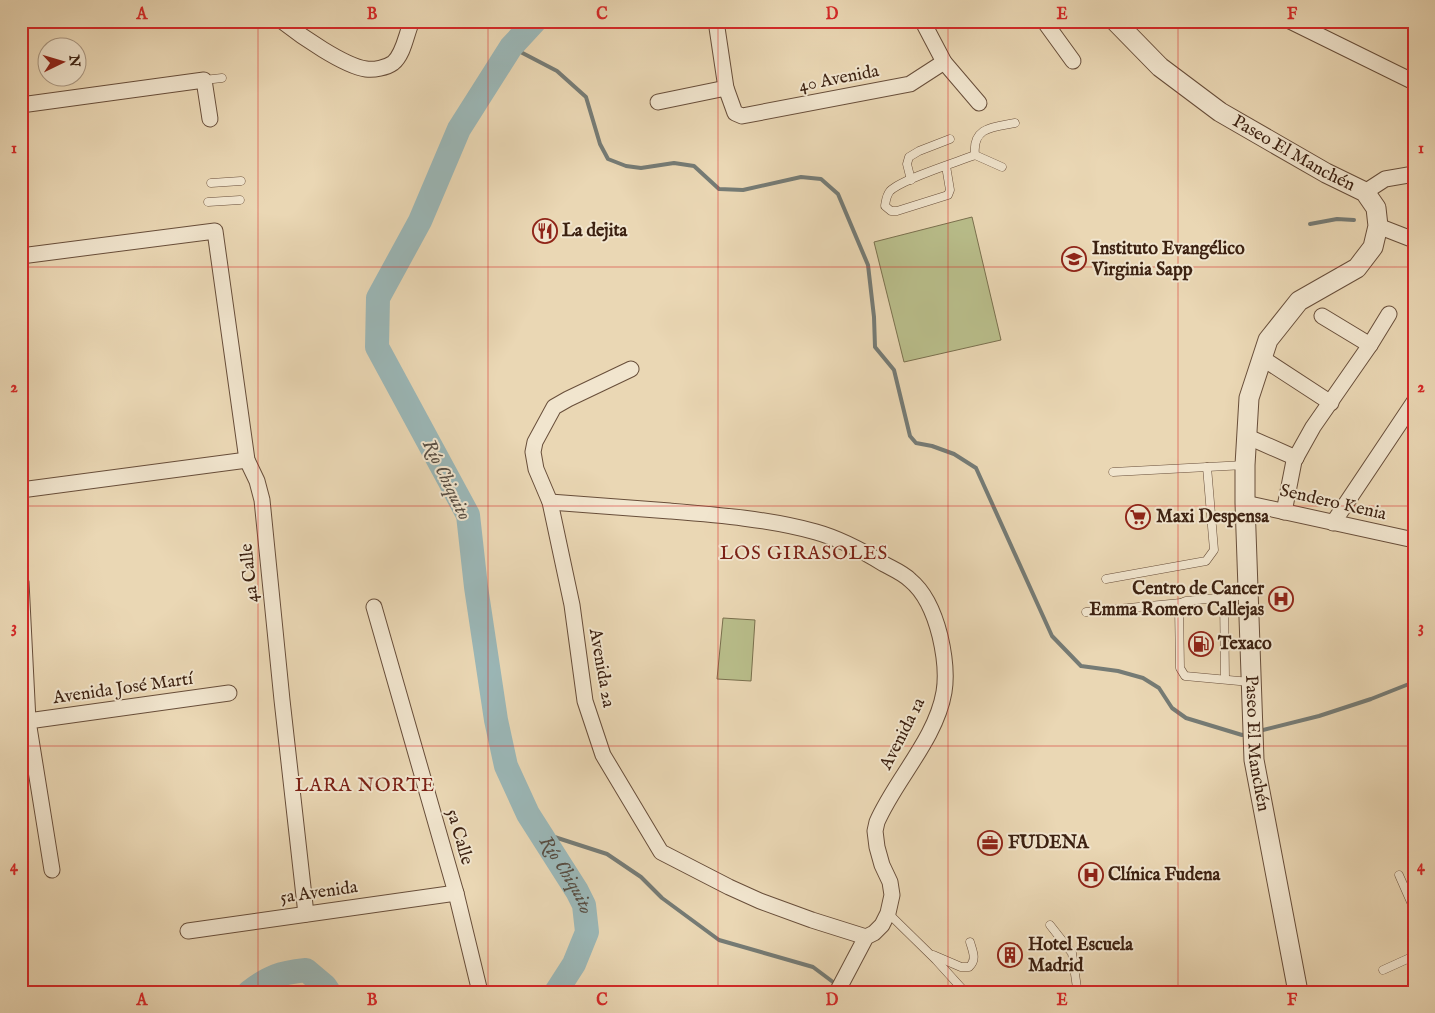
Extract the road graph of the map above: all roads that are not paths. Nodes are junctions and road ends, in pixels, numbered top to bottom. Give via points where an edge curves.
1 (282, 21) edge
2 (302, 21) edge
3 (716, 21) edge
4 (1044, 21) edge
5 (1115, 21) edge
6 (1290, 21) edge
7 (924, 24) dead end
8 (408, 25) edge
9 (304, 38) junction
10 (1073, 61) dead end
11 (944, 62) junction
12 (222, 78) dead end
13 (204, 80) junction
14 (1414, 82) edge
15 (726, 88) junction
16 (658, 102) dead end
17 (979, 103) dead end
18 (21, 104) edge
19 (210, 119) dead end
20 (1015, 123) dead end
21 (950, 139) dead end
22 (975, 155) junction
23 (946, 166) junction
24 (1002, 167) dead end
25 (1414, 174) edge
26 (911, 180) junction
27 (241, 181) dead end
28 (211, 183) dead end
29 (1366, 192) junction
30 (240, 200) dead end
31 (208, 202) dead end
32 (1378, 226) junction
33 (1412, 237) edge
34 (21, 256) edge
35 (1310, 308) junction
36 (1389, 314) dead end
37 (1370, 345) junction
38 (1262, 358) junction
39 (631, 369) dead end
40 (1414, 402) edge
41 (1330, 403) junction
42 (1246, 436) junction
43 (1296, 458) junction
44 (247, 460) junction
45 (1244, 465) junction
46 (1207, 467) junction
47 (1113, 472) dead end
48 (21, 490) edge
49 (550, 502) junction
50 (1245, 503) junction
51 (1284, 512) junction
52 (1333, 523) junction
53 (1412, 536) edge
54 (1106, 579) dead end
55 (21, 582) edge
56 (1248, 595) junction
57 (1224, 598) junction
58 (1182, 603) junction
59 (374, 607) dead end
60 (1086, 612) dead end
61 (1225, 680) junction
62 (1251, 682) junction
63 (229, 693) dead end
64 (25, 722) edge
65 (52, 870) dead end
66 (1399, 875) dead end
67 (456, 892) junction
68 (1414, 909) edge
69 (888, 913) junction
70 (306, 914) junction
71 (1050, 925) dead end
72 (188, 932) dead end
73 (866, 937) junction
74 (970, 942) dead end
75 (929, 953) junction
76 (1414, 956) edge
77 (1383, 970) dead end
78 (841, 985) edge
79 (480, 992) edge
80 (965, 992) edge
81 (1076, 992) edge
82 (1298, 992) edge

1 - 9 street
2 - 9 street
3 - 15 street
4 - 10 street
5 - 29 street, Paseo El Manchén via 1160,67 1220,112
6 - 14 street
7 - 11 street
8 - 9 street via 402,49 393,63 381,68 355,66
11 - 15 street, 40 Avenida via 910,84 742,116 735,113
11 - 17 street
12 - 13 lane
13 - 18 street
13 - 19 street
15 - 16 street
20 - 22 lane via 984,131 974,144
21 - 26 lane via 909,157 907,164
22 - 23 lane
22 - 24 lane
23 - 26 lane
23 - 26 lane via 948,194 891,211 885,206 889,193
25 - 29 street via 1385,179
27 - 28 lane
29 - 32 street, Paseo El Manchén via 1376,208
30 - 31 lane
32 - 33 street
32 - 35 street, Paseo El Manchén via 1372,247 1357,268
34 - 44 street, 4a Calle via 215,231
35 - 37 street
35 - 38 street, Paseo El Manchén via 1268,340
36 - 37 street
37 - 41 street
38 - 41 street
38 - 42 street, Paseo El Manchén via 1249,398
39 - 49 street, Avenida 2a via 554,407 533,452 536,469
40 - 52 street
41 - 43 street
42 - 43 street
42 - 45 street, Paseo El Manchén
43 - 51 street
44 - 48 street
44 - 70 street, 4a Calle via 262,500
45 - 46 lane
45 - 50 street, Paseo El Manchén
46 - 47 lane
46 - 54 lane via 1214,550 1206,561
49 - 69 street, Avenida 1a via 723,515 817,532 857,548 910,579 920,590 936,620 942,646 944,692 912,763 877,822 877,847 892,895
49 - 73 street, Avenida 2a via 572,605 585,701 603,755 661,852 760,901
50 - 51 street, Sendero Kenia
50 - 56 street, Paseo El Manchén
51 - 52 street, Sendero Kenia
52 - 53 street, Sendero Kenia
55 - 64 street
56 - 57 lane
56 - 62 street, Paseo El Manchén
57 - 58 lane
57 - 61 lane
58 - 60 lane
58 - 61 lane via 1179,607 1182,673
59 - 67 street, 5a Calle
61 - 62 lane
62 - 82 street, Paseo El Manchén via 1254,760
63 - 64 street, Avenida José Martí
64 - 65 street
66 - 68 lane
67 - 70 street, 5a Avenida
67 - 79 street, 5a Calle
69 - 73 street via 878,929
69 - 75 lane
70 - 72 street, 5a Avenida
71 - 81 lane via 1072,953
73 - 78 street
74 - 75 lane via 974,957 973,964 968,967
75 - 80 lane
76 - 77 lane

